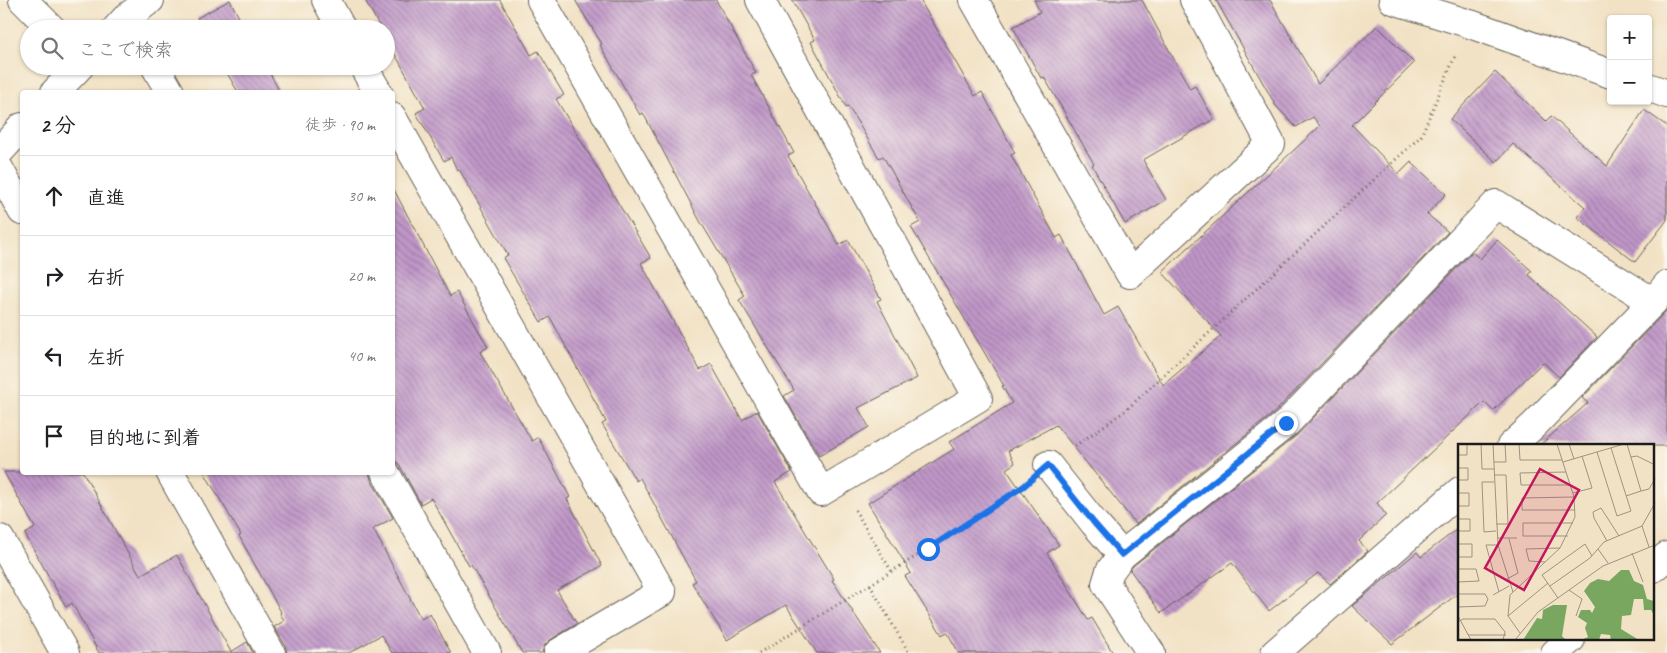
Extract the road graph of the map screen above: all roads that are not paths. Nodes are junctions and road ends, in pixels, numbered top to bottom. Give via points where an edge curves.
1 (23, 0) edge
2 (150, 0) edge
3 (326, 0) edge
4 (541, 0) edge
5 (760, 0) edge
6 (974, 0) edge
7 (1194, 0) edge
8 (1393, 0) edge
9 (43, 20) edge
10 (131, 20) edge
11 (337, 20) edge
12 (1607, 73) edge
13 (71, 75) edge
14 (160, 75) edge
15 (368, 75) edge
16 (1652, 88) edge
17 (57, 90) edge
18 (169, 90) edge
19 (377, 90) edge
20 (1667, 94) edge
21 (395, 122) edge
22 (20, 129) edge
23 (0, 150) edge
24 (0, 170) edge
25 (20, 206) edge
26 (1660, 294) edge
27 (1513, 444) edge
28 (1048, 465) road end
29 (172, 475) edge
30 (387, 475) edge
31 (1458, 493) edge
32 (0, 538) edge
33 (1122, 555) junction
34 (1667, 556) edge
35 (1654, 567) edge
36 (1570, 640) edge
37 (65, 653) edge
38 (271, 653) edge
39 (487, 653) edge
40 (558, 653) edge
41 (1151, 653) edge
42 (1275, 653) edge
43 (1555, 653) edge

1 - 9 street
2 - 10 street
3 - 11 street
4 - 5 street via 821,492 978,398
6 - 7 street via 1130,274 1271,144
8 - 12 street
13 - 17 street
14 - 18 street
15 - 19 street
16 - 20 street
21 - 40 street via 662,592
22 - 23 street
24 - 25 street
26 - 27 street
26 - 33 street via 1496,204 1286,423
28 - 33 street
29 - 38 street
30 - 39 street
31 - 42 street
32 - 37 street
33 - 41 street via 1110,571 1106,584
34 - 35 street
36 - 43 street

